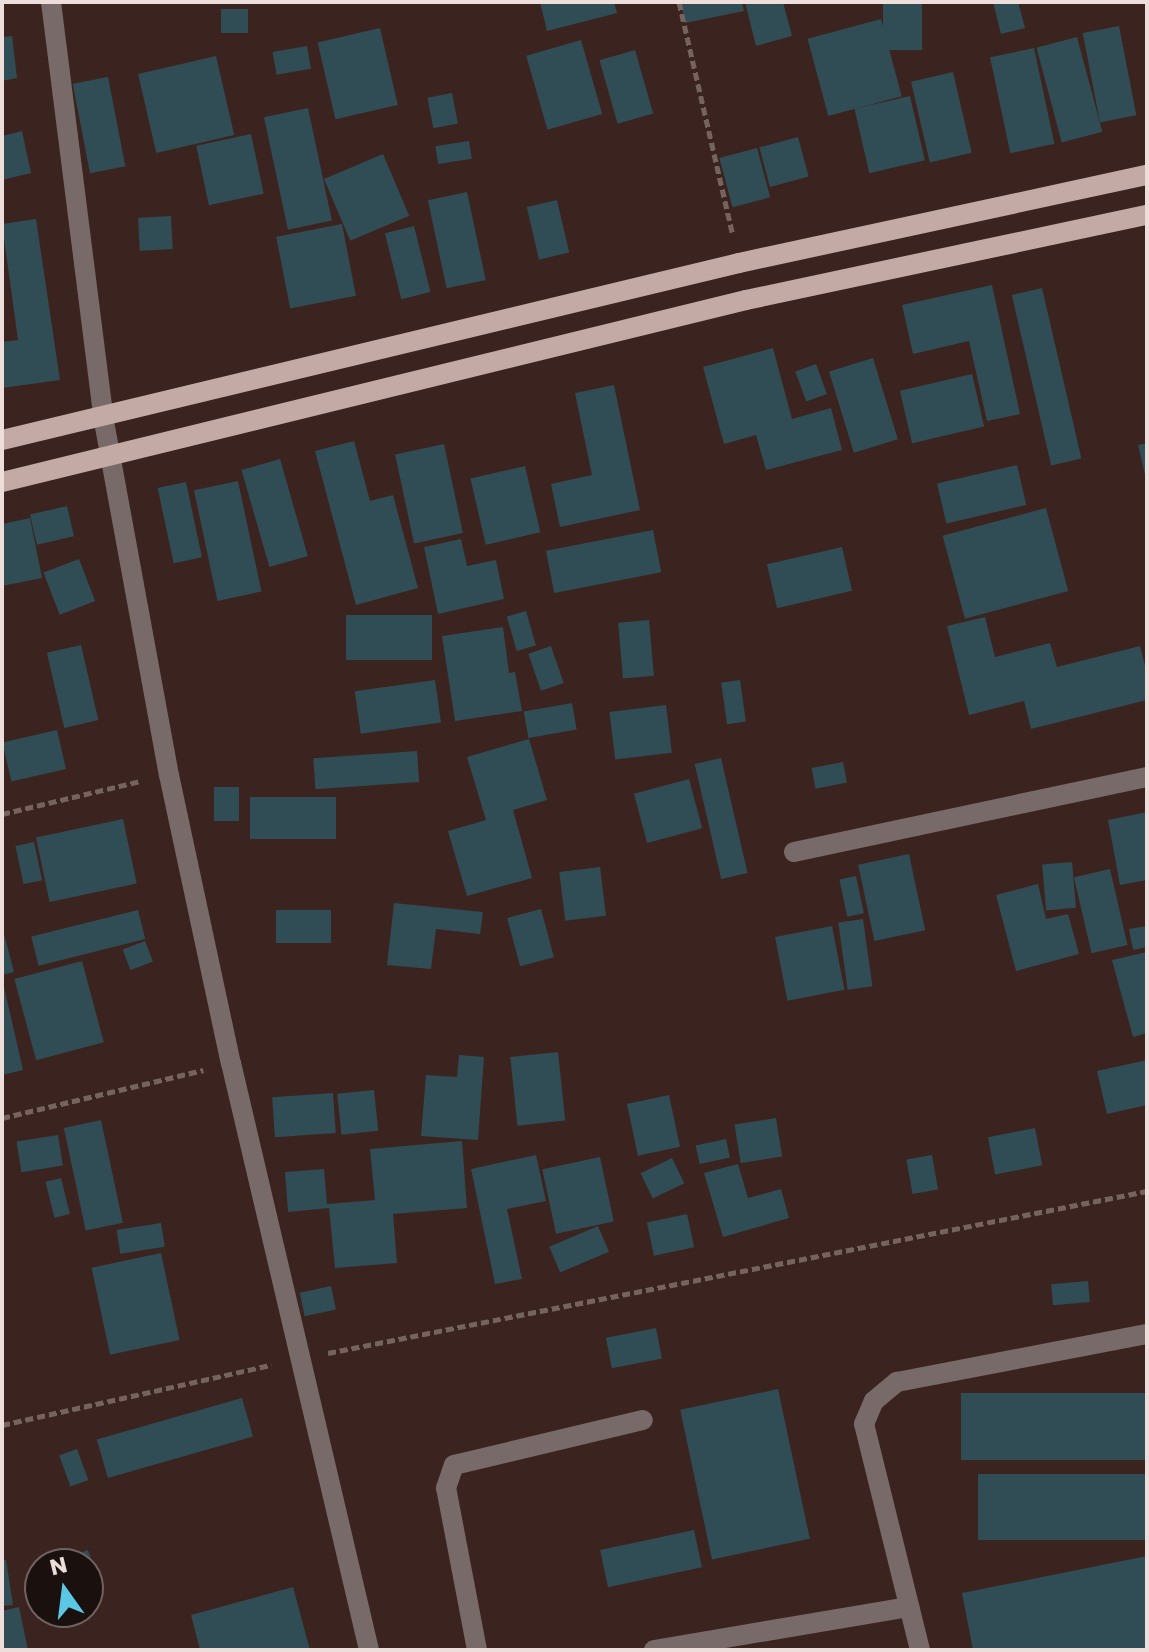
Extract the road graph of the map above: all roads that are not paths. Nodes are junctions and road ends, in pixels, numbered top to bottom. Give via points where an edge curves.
1 (51, 2) edge
2 (1147, 175) edge
3 (1147, 215) edge
4 (103, 416) junction
5 (2, 440) edge
6 (111, 456) junction
7 (2, 482) edge
8 (1147, 777) edge
9 (794, 852) dead end
10 (1147, 1334) edge
11 (643, 1420) dead end
12 (909, 1607) junction
13 (369, 1650) edge
14 (477, 1650) edge
15 (654, 1650) edge
16 (920, 1650) edge

1 - 4 street
2 - 4 main road via 739,263
3 - 6 main road via 746,300
4 - 5 main road
4 - 6 street
6 - 7 main road
6 - 13 street via 169,775 231,1063
8 - 9 street
10 - 12 street via 897,1382 874,1401 864,1424
11 - 14 street via 454,1465 446,1488
12 - 15 street
12 - 16 street

